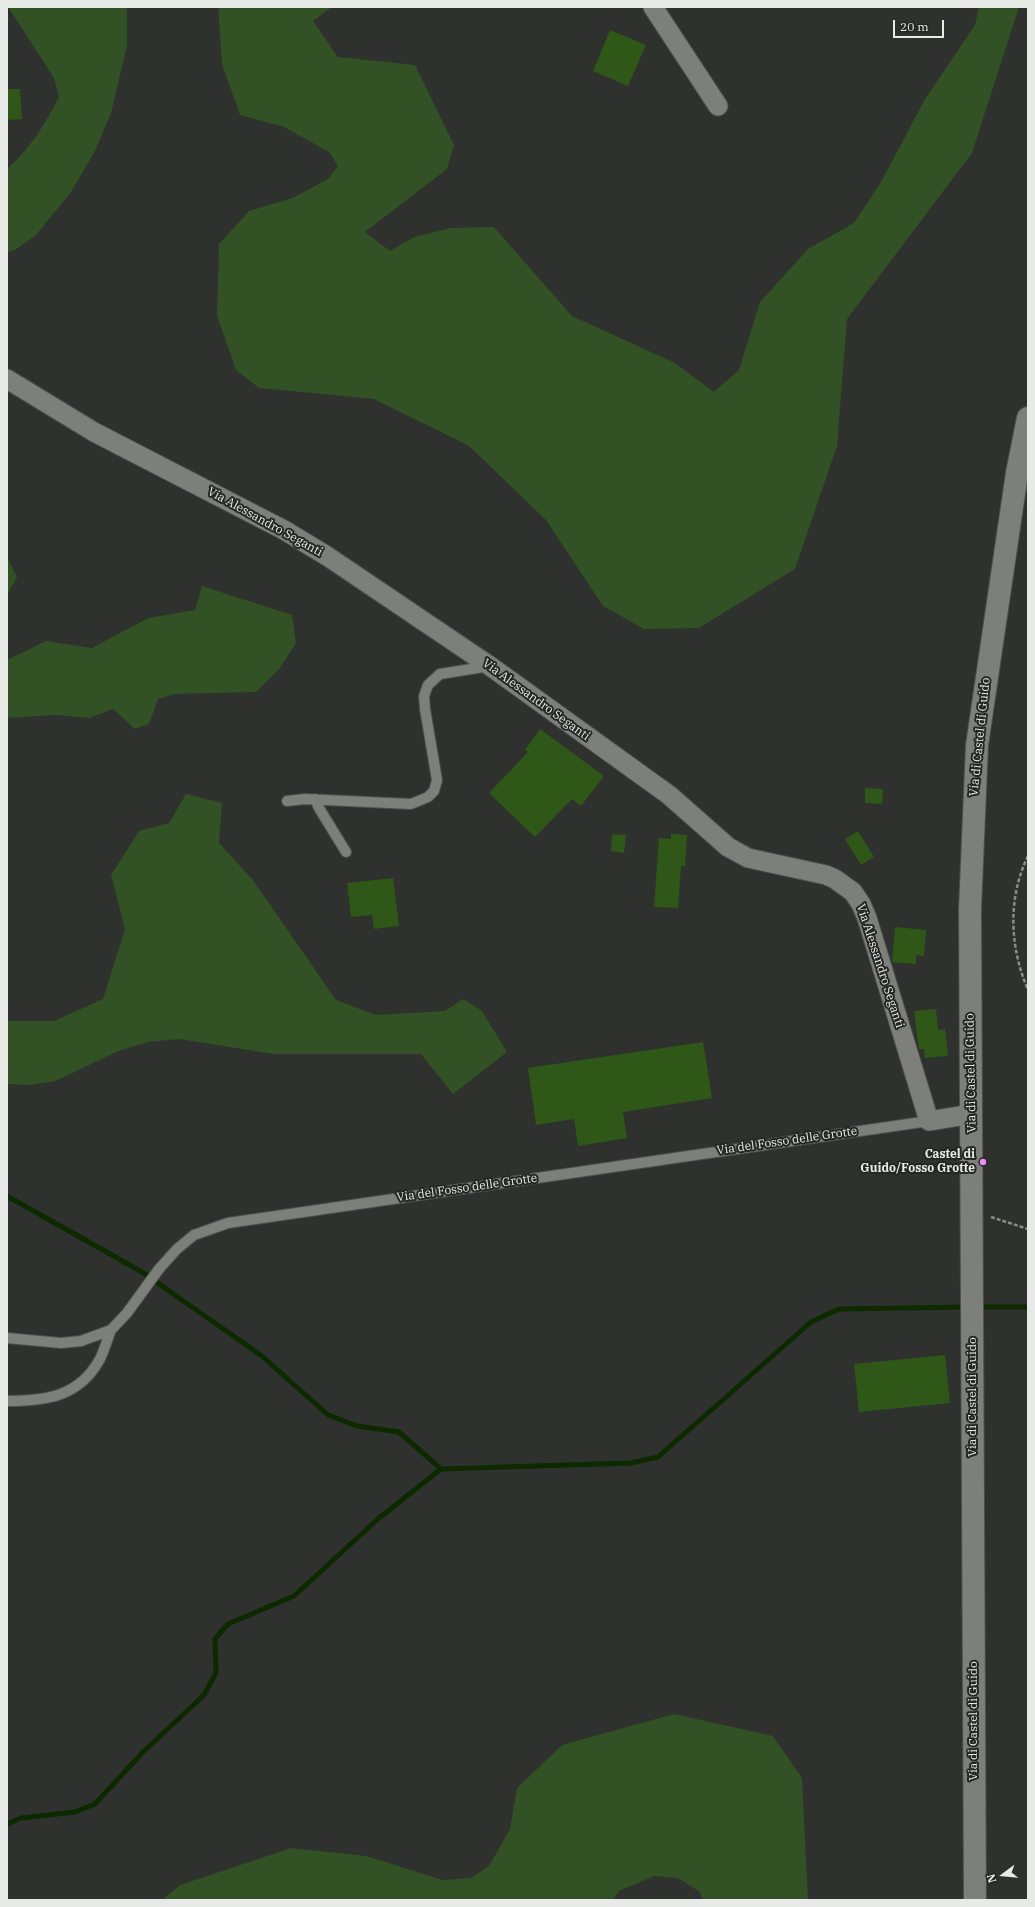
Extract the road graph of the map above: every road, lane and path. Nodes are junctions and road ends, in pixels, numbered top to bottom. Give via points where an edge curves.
1 (653, 7) edge
2 (718, 106) dead end
3 (7, 379) edge
4 (1028, 418) edge
5 (490, 666) junction
6 (315, 799) junction
7 (287, 801) dead end
8 (346, 852) dead end
9 (1028, 856) edge
10 (1028, 990) edge
11 (972, 1114) junction
12 (929, 1121) junction
13 (972, 1210) junction
14 (1028, 1229) edge
15 (110, 1330) junction
16 (7, 1338) edge
17 (7, 1401) edge
18 (975, 1900) edge

1 - 2 street
3 - 5 street, Via Alessandro Seganti via 94,432 289,533
4 - 11 street, Via di Castel di Guido via 1017,473 975,765 970,909
5 - 6 lane via 440,674 428,685 424,696 425,710 437,780 434,791 428,797 411,804
5 - 12 street, Via Alessandro Seganti via 669,795 732,849 748,858 826,875 853,892 867,918
6 - 7 lane
6 - 8 lane
9 - 10 path via 1014,905 1014,935 1020,971
11 - 12 street, Via del Fosso delle Grotte
11 - 13 street, Via di Castel di Guido
12 - 15 lane, Via del Fosso delle Grotte via 228,1223 194,1235 177,1249 127,1313
13 - 14 path
13 - 18 street, Via di Castel di Guido
15 - 16 lane, Via del Fosso delle Grotte via 81,1341
15 - 17 lane via 100,1359 90,1374 78,1385 55,1397 34,1401

